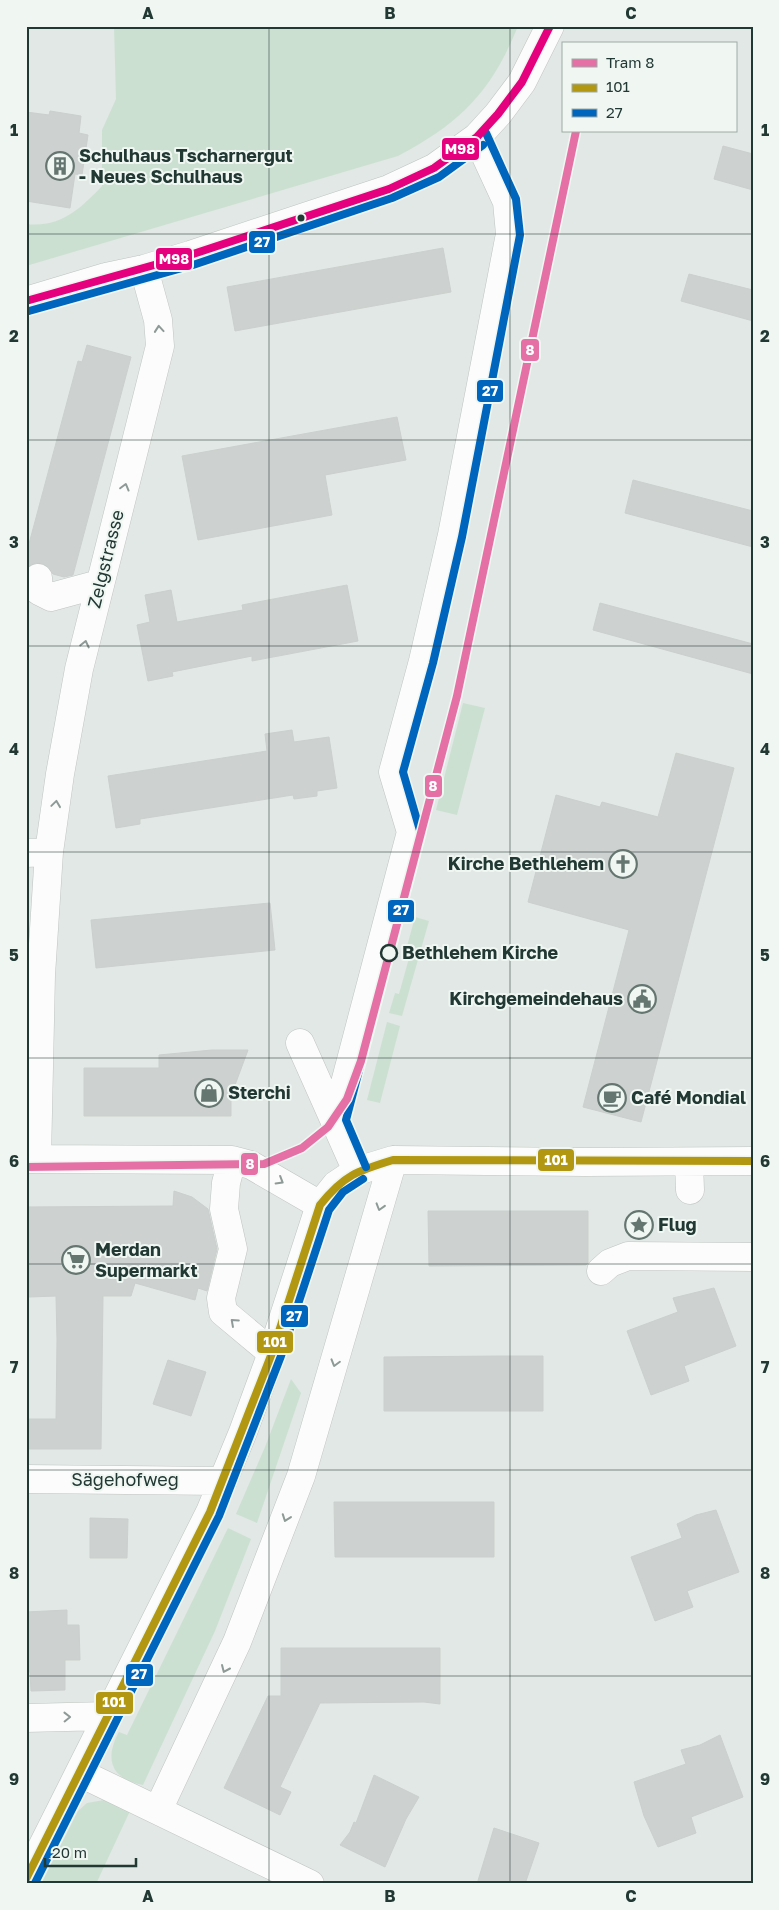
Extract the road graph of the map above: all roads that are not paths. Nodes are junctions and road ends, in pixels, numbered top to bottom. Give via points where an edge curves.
1 (550, 26) edge
2 (477, 137) junction
3 (144, 269) junction
4 (26, 301) edge
5 (38, 578) dead end
6 (99, 584) junction
7 (38, 852) edge
8 (300, 1043) dead end
9 (335, 1121) junction
10 (32, 1159) edge
11 (232, 1160) junction
12 (393, 1160) junction
13 (753, 1160) edge
14 (690, 1162) junction
15 (356, 1171) junction
16 (690, 1190) dead end
17 (320, 1205) junction
18 (753, 1257) edge
19 (601, 1271) dead end
20 (272, 1354) junction
21 (26, 1479) edge
22 (223, 1481) junction
23 (108, 1716) junction
24 (26, 1718) edge
25 (80, 1772) junction
26 (158, 1810) junction
27 (280, 1877) edge
28 (26, 1879) edge
29 (310, 1884) edge

1 - 2 street via 522,82
2 - 3 street via 434,168 390,188
2 - 9 street via 507,202 510,234 450,544 394,772 411,832
3 - 4 street
6 -> 3 street, Zelgstrasse via 159,358 158,320
5 - 6 street via 40,591 51,597
7 -> 6 street, Zelgstrasse
7 - 10 street, Zelgstrasse via 41,975
8 - 9 street
9 - 15 street
10 - 11 street
11 -> 17 street via 265,1172
20 -> 11 street via 223,1312 221,1298 233,1249 224,1209
12 - 14 street
12 - 15 street
12 -> 26 street via 296,1492 234,1649
13 - 14 street
14 - 16 street
15 - 17 street via 336,1185
17 - 20 street
18 - 19 street via 628,1256
20 - 22 street
21 - 22 street, Sägehofweg
22 - 23 street
24 -> 23 street
23 - 25 street
25 - 26 street
25 - 28 street
26 - 27 street
27 - 29 street

